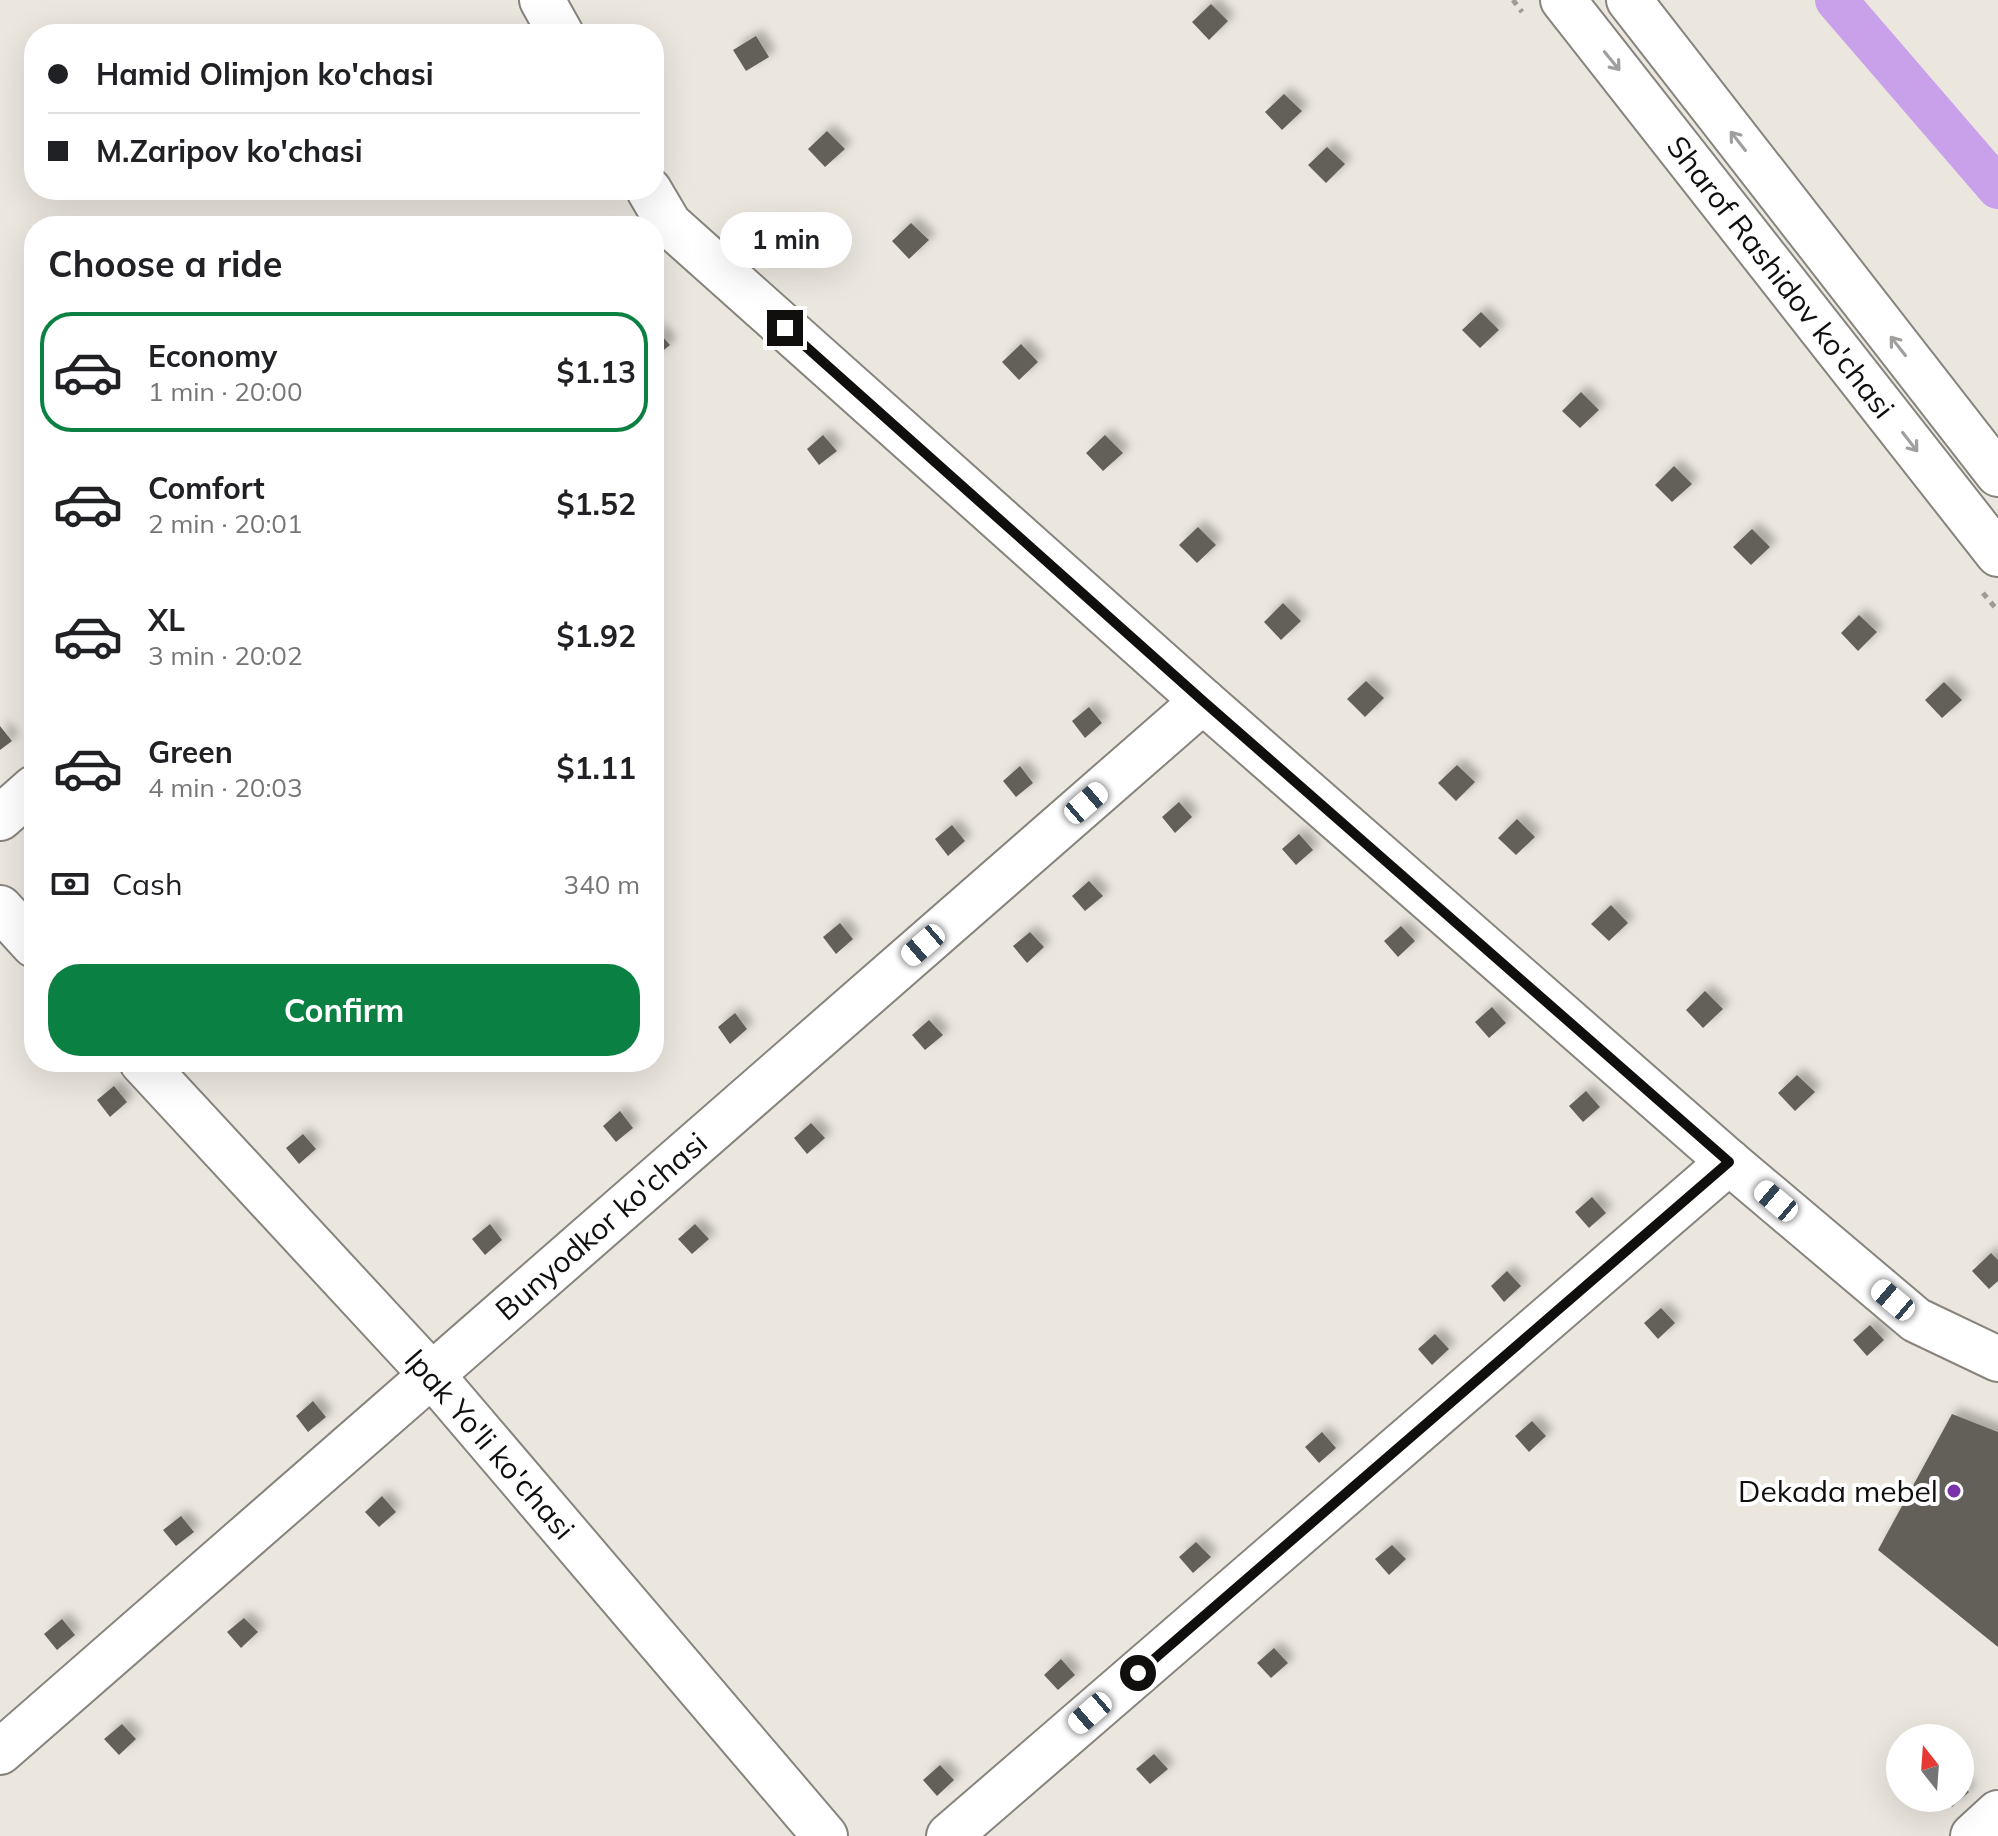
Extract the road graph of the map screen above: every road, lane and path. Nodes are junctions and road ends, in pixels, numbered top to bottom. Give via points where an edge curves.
1 (542, 0) edge
2 (1563, 0) edge
3 (1629, 0) edge
4 (555, 24) edge
5 (664, 223) edge
6 (1998, 474) edge
7 (1998, 554) edge
8 (1203, 701) junction
9 (24, 797) edge
10 (0, 818) edge
11 (0, 908) edge
12 (24, 934) edge
13 (151, 1072) edge
14 (1729, 1162) junction
15 (1998, 1359) edge
16 (431, 1374) junction
17 (0, 1752) edge
18 (1998, 1813) edge
19 (825, 1836) edge
20 (949, 1836) edge
21 (1973, 1836) edge

1 - 4 street
2 -> 7 street, Sharof Rashidov ko'chasi
6 -> 3 street
5 - 8 street
8 - 14 street
8 - 16 street, Bunyodkor ko'chasi
9 - 10 street
11 - 12 street
13 - 16 street, Ipak Yo'li ko'chasi
14 - 15 street via 1916,1320
14 - 20 street
16 - 17 street, Bunyodkor ko'chasi
16 - 19 street, Ipak Yo'li ko'chasi
18 - 21 street

